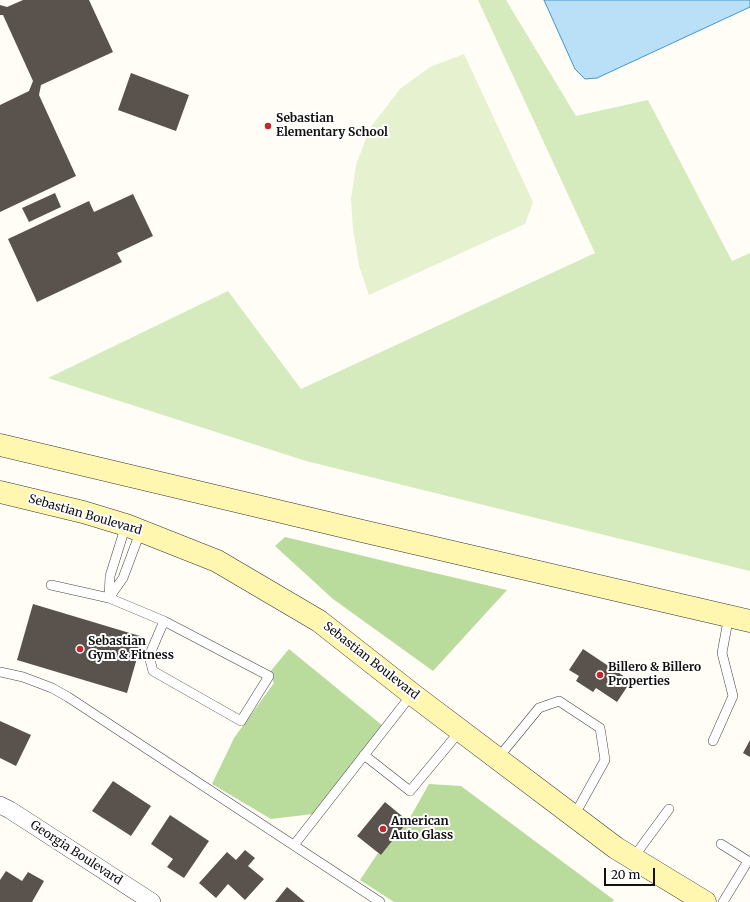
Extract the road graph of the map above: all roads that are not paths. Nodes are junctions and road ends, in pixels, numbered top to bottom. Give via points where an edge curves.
1 (0, 444) edge
2 (0, 492) edge
3 (133, 528) junction
4 (51, 585) dead end
5 (108, 598) junction
6 (729, 616) junction
7 (750, 620) edge
8 (164, 621) junction
9 (0, 672) edge
10 (412, 694) junction
11 (461, 730) junction
12 (713, 740) dead end
13 (364, 755) junction
14 (498, 758) junction
15 (0, 805) edge
16 (669, 809) dead end
17 (574, 816) junction
18 (721, 844) dead end
19 (294, 845) junction
20 (633, 858) junction
21 (152, 902) edge
22 (380, 902) edge
23 (705, 902) edge
24 (723, 902) edge

1 - 6 main road
2 - 3 main road, Sebastian Boulevard via 83,512
3 - 5 lane via 110,576
3 - 5 lane via 123,578
3 - 10 main road, Sebastian Boulevard via 217,561 319,621
4 - 5 lane
5 - 8 lane
6 - 7 main road
6 - 12 lane via 722,653 733,696
8 - 8 lane via 269,676 241,721 153,671 149,656
9 - 19 lane via 45,685 68,697
10 - 11 main road, Sebastian Boulevard
10 - 13 lane
11 - 13 lane via 410,791
11 - 14 main road, Sebastian Boulevard
13 - 19 lane
14 - 17 main road, Sebastian Boulevard
14 - 17 lane via 539,708 559,701 600,728 605,760
15 - 21 street, Georgia Boulevard
16 - 20 lane
17 - 20 main road, Sebastian Boulevard
18 - 24 lane via 748,861
19 - 22 lane
20 - 23 main road, Sebastian Boulevard

